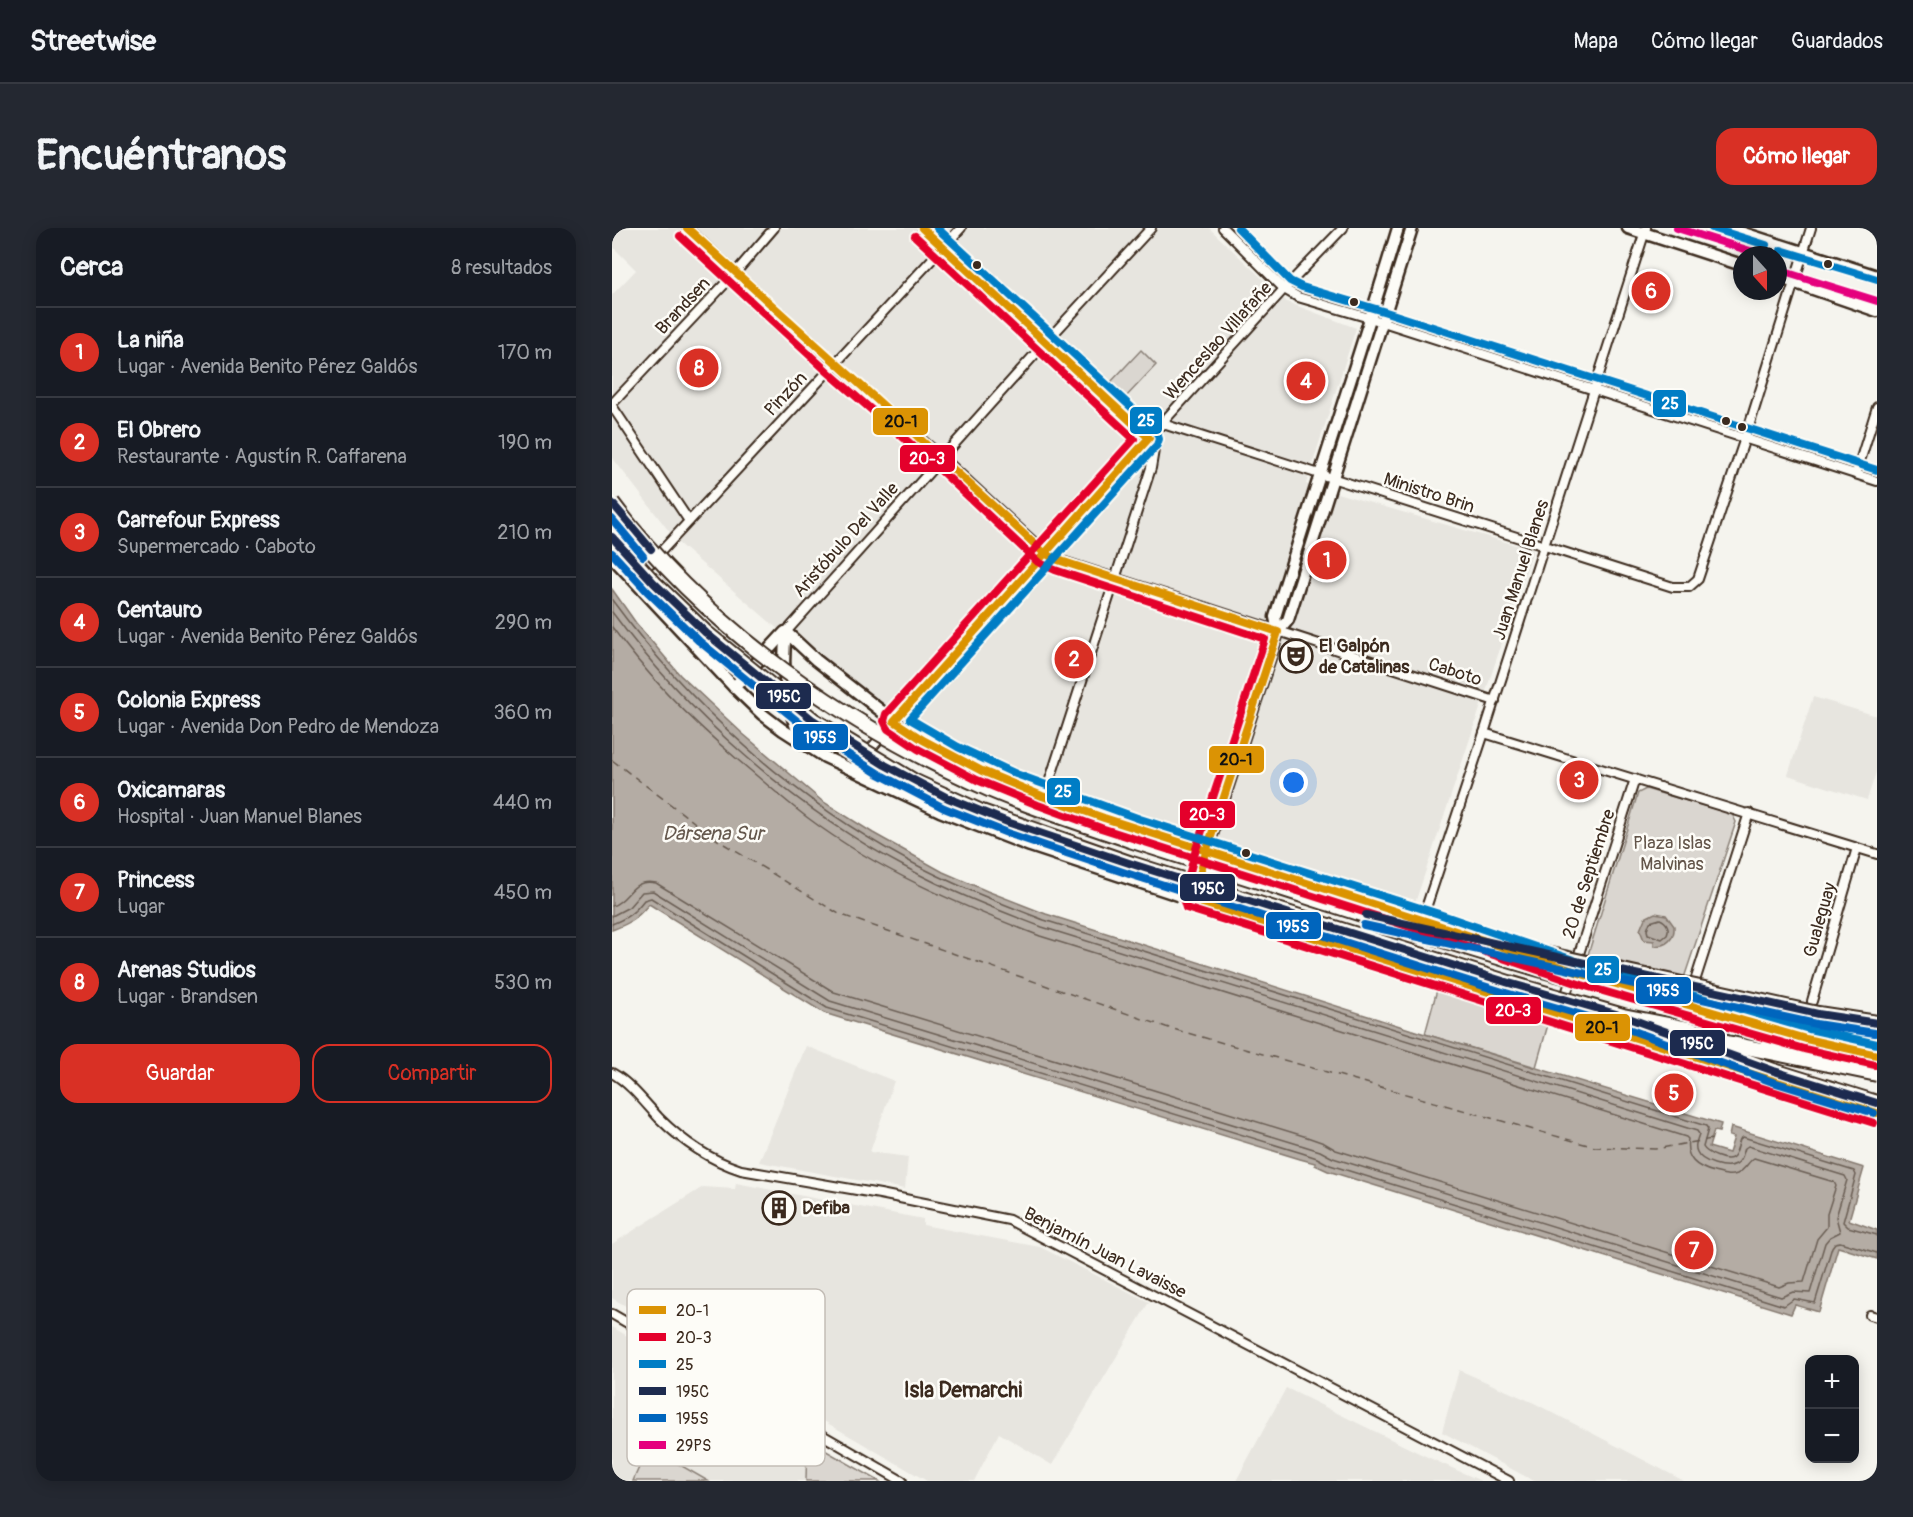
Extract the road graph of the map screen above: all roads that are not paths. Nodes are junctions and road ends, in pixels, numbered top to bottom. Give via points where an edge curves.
1 (687, 228) edge
2 (774, 228) edge
3 (922, 228) edge
4 (961, 228) edge
5 (1151, 228) edge
6 (1223, 228) edge
7 (1343, 228) edge
8 (1398, 228) edge
9 (1412, 228) edge
10 (1628, 228) edge
11 (1728, 228) edge
12 (1811, 228) edge
13 (1645, 230) edge
14 (943, 248) junction
15 (1803, 251) junction
16 (1733, 262) edge
17 (736, 272) junction
18 (1877, 276) edge
19 (1787, 280) edge
20 (1794, 282) junction
21 (1284, 289) junction
22 (1877, 311) edge
23 (1371, 319) junction
24 (1383, 322) junction
25 (1045, 343) junction
26 (835, 364) junction
27 (1593, 391) junction
28 (612, 405) edge
29 (1877, 407) edge
30 (1163, 424) junction
31 (1149, 438) junction
32 (1744, 439) junction
33 (943, 458) junction
34 (1319, 473) junction
35 (1856, 474) junction
36 (1333, 478) junction
37 (1877, 481) edge
38 (612, 504) edge
39 (689, 521) junction
40 (612, 537) edge
41 (1544, 545) junction
42 (1044, 553) junction
43 (612, 557) edge
44 (1115, 579) junction
45 (634, 582) junction
46 (786, 632) junction
47 (1278, 632) junction
48 (734, 687) junction
49 (1495, 701) junction
50 (894, 721) junction
51 (1484, 733) junction
52 (803, 744) junction
53 (852, 770) junction
54 (1635, 779) junction
55 (1044, 798) junction
56 (1749, 813) junction
57 (1857, 848) junction
58 (1206, 852) junction
59 (1877, 854) edge
60 (1358, 913) junction
61 (1422, 920) joint
62 (1696, 978) tunnel mouth
63 (1815, 1007) junction
64 (1560, 1013) junction
65 (1623, 1016) junction
66 (1877, 1023) edge
67 (1689, 1029) junction
68 (1877, 1042) edge
69 (1877, 1062) edge
70 (612, 1073) edge
71 (1877, 1074) edge
72 (1877, 1103) edge
73 (1877, 1113) edge
74 (612, 1314) edge
75 (627, 1323) edge
76 (825, 1437) edge
77 (902, 1481) edge
78 (1509, 1481) edge

1 - 17 street, Caboto
2 - 17 street, Brandsen
3 - 14 street
4 - 14 street, Pinzón
5 - 25 street, Aristóbulo Del Valle
6 - 21 street
7 - 21 street, Wenceslao Villafañe
8 - 23 main road
9 - 24 main road
10 - 13 main road
11 - 15 main road
12 - 15 street
13 - 16 main road
13 - 27 street, Juan Manuel Blanes
14 - 25 street
14 - 26 street, Pinzón
15 - 18 main road
15 - 20 street
17 - 26 street, Caboto
17 - 28 street, Brandsen
19 - 20 main road
20 - 22 main road
20 - 32 street
21 - 23 street
21 - 30 street, Wenceslao Villafañe
23 - 24 street
23 - 34 main road
24 - 27 street
24 - 36 main road
25 - 31 street
25 - 33 street, Aristóbulo Del Valle
26 - 33 street, Caboto
26 - 39 street, Pinzón
27 - 32 street
27 - 41 street, Juan Manuel Blanes
28 - 39 street
29 - 35 street
30 - 31 street, Wenceslao Villafañe
30 - 34 street, Ministro Brin
31 - 42 street, Wenceslao Villafañe
31 - 44 street via 1154,450 1151,468
32 - 35 street
32 - 41 street, Ministro Brin via 1693,585 1673,587
33 - 42 street, Caboto
33 - 46 street, Aristóbulo Del Valle
34 - 36 street, Ministro Brin
34 - 47 main road via 1275,617
35 - 37 street
36 - 41 street, Ministro Brin
36 - 47 main road via 1288,620
38 - 60 highway, bridge via 669,569 728,624 791,675 887,737 965,778 1031,805
39 - 45 street, Pinzón
40 - 65 highway, bridge via 706,633 813,720 948,798 1132,864
41 - 49 street, Juan Manuel Blanes
42 - 44 street, Caboto
42 - 50 street, Wenceslao Villafañe
43 - 45 main road
44 - 47 street, Caboto
44 - 55 street
45 - 48 main road
46 - 48 main road, Aristóbulo Del Valle
46 - 50 main road
46 - 52 main road via 784,678
47 - 49 street, Caboto
47 - 58 main road
48 - 52 main road
49 - 51 street, Juan Manuel Blanes
50 - 53 street, Wenceslao Villafañe
50 - 55 main road via 930,746
51 - 54 street
51 - 61 street, Juan Manuel Blanes
52 - 53 main road
53 - 64 main road via 940,811 1030,846
54 - 56 street
54 - 64 street, 20 de Septiembre
55 - 58 main road
56 - 57 street
56 - 62 street
57 - 59 street
57 - 63 street, Gualeguay
58 - 61 main road
60 - 63 highway, bridge
60 - 68 highway, bridge via 1586,982 1762,1022
63 - 66 highway
64 - 73 main road
65 - 67 highway, bridge
65 - 72 highway, bridge via 1774,1071
67 - 69 highway, bridge
67 - 71 highway, bridge via 1727,1043
70 - 78 street, Benjamín Juan Lavaisse via 674,1132 722,1163 741,1170 1009,1220
74 - 75 street
76 - 77 street

